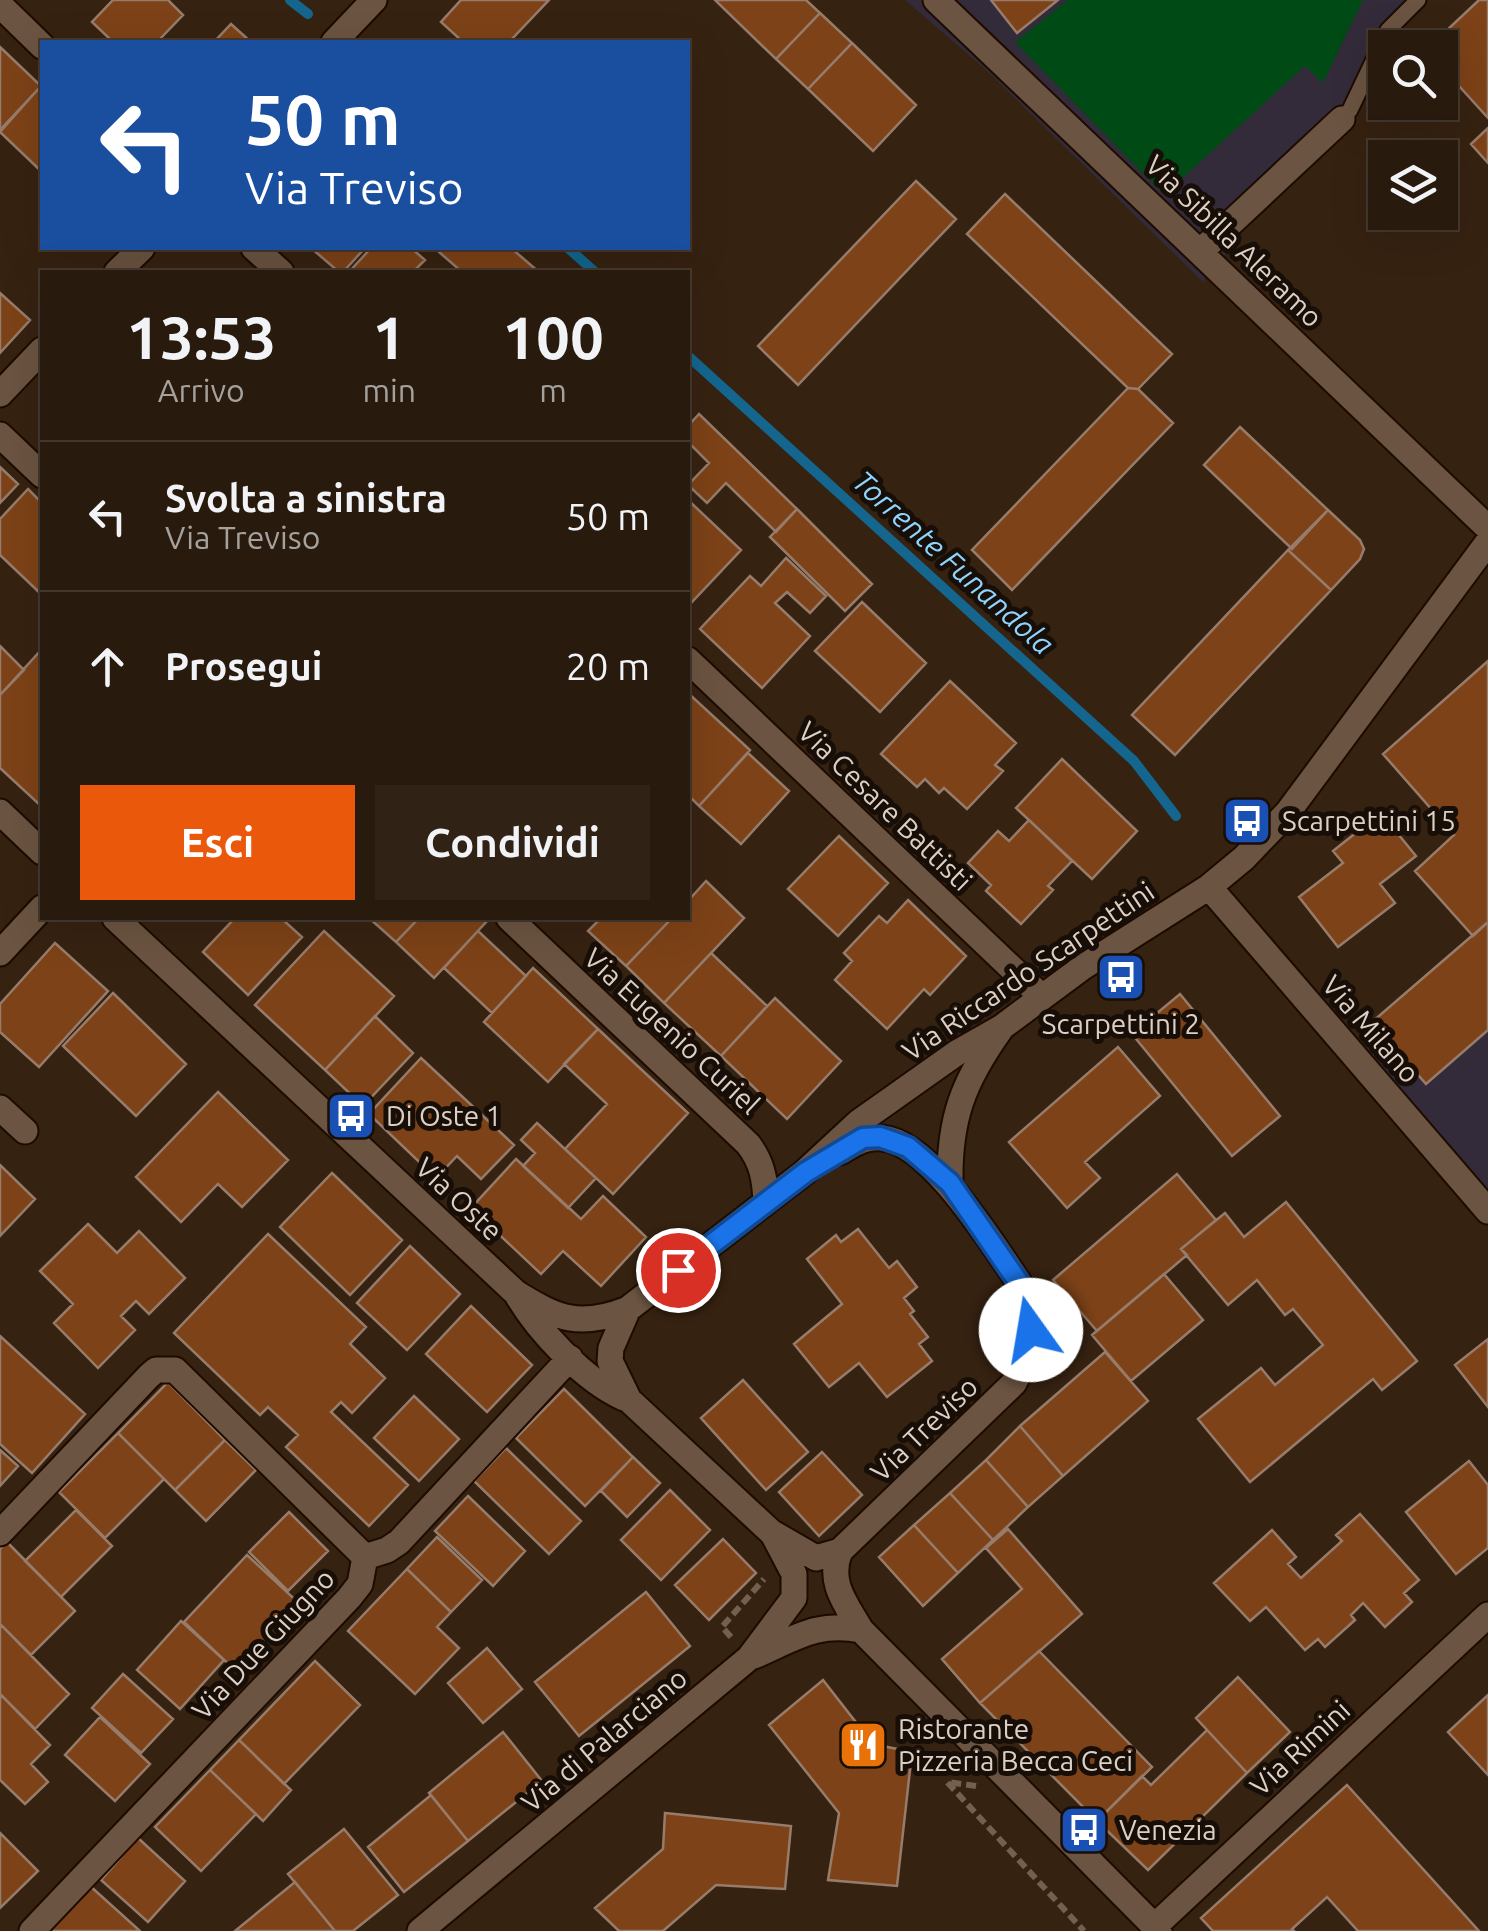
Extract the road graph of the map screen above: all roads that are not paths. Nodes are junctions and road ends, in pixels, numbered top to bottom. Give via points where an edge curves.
1 (374, 0) edge
2 (936, 0) edge
3 (1418, 0) edge
4 (0, 6) edge
5 (336, 40) edge
6 (40, 44) edge
7 (1342, 119) joint
8 (140, 250) edge
9 (256, 250) edge
10 (1202, 251) junction
11 (120, 270) edge
12 (278, 270) edge
13 (40, 352) edge
14 (0, 394) edge
15 (0, 435) edge
16 (40, 473) edge
17 (1488, 528) edge
18 (1488, 542) edge
19 (690, 662) edge
20 (0, 812) edge
21 (40, 850) edge
22 (1209, 887) junction
23 (40, 910) edge
24 (117, 920) edge
25 (511, 920) edge
26 (0, 953) edge
27 (1042, 997) junction
28 (1002, 1028) junction
29 (0, 1108) edge
30 (25, 1131) dead end
31 (806, 1172) junction
32 (950, 1183) junction
33 (766, 1202) junction
34 (1488, 1211) edge
35 (516, 1293) junction
36 (628, 1309) junction
37 (570, 1358) junction
38 (629, 1400) junction
39 (0, 1532) edge
40 (771, 1532) junction
41 (840, 1551) junction
42 (366, 1556) junction
43 (794, 1574) joint
44 (1488, 1615) edge
45 (861, 1630) junction
46 (749, 1658) junction
47 (1157, 1928) edge
48 (32, 1931) edge
49 (420, 1931) edge

1 - 5 street
2 - 10 street, Via Sibilla Aleramo
3 - 7 lane via 1388,30
4 - 6 street
7 - 10 street
8 - 11 street
9 - 12 street
10 - 17 street, Via Sibilla Aleramo
13 - 14 street
15 - 16 street
18 - 22 street, Via Riccardo Scarpettini via 1288,812
19 - 27 street, Via Cesare Battisti
20 - 21 street
22 - 27 street, Via Riccardo Scarpettini
22 - 34 street, Via Milano
23 - 26 street
24 - 35 street, Via Oste
25 - 33 street, Via Eugenio Curiel via 748,1144 765,1178
27 - 28 street, Via Riccardo Scarpettini
28 - 31 street, Via Riccardo Scarpettini via 858,1122
28 - 32 street via 963,1090 951,1128
29 - 30 street
31 - 32 street, Via Treviso via 863,1138 880,1137 908,1147
31 - 33 street, Via Riccardo Scarpettini
32 - 41 street, Via Treviso via 1028,1296 1031,1330 1024,1363 1014,1382
33 - 36 street, Via Riccardo Scarpettini
35 - 36 street, Via Riccardo Scarpettini via 572,1320 599,1320
35 - 37 street, Via Oste via 531,1319
36 - 38 street, Via Oste via 610,1361
37 - 38 street, Via Oste
37 - 42 street, Via Due Giugno via 399,1542
38 - 40 street, Via Oste
39 - 42 street via 149,1376 175,1370
40 - 41 street, Via Oste via 816,1558
40 - 43 street, Via Oste
41 - 45 street via 834,1565 838,1588
42 - 48 street, Via Due Giugno via 350,1598
43 - 46 street, Via di Palarciano via 794,1598
44 - 47 street, Via Rimini
45 - 46 street via 820,1628
45 - 47 street
46 - 49 street, Via di Palarciano

